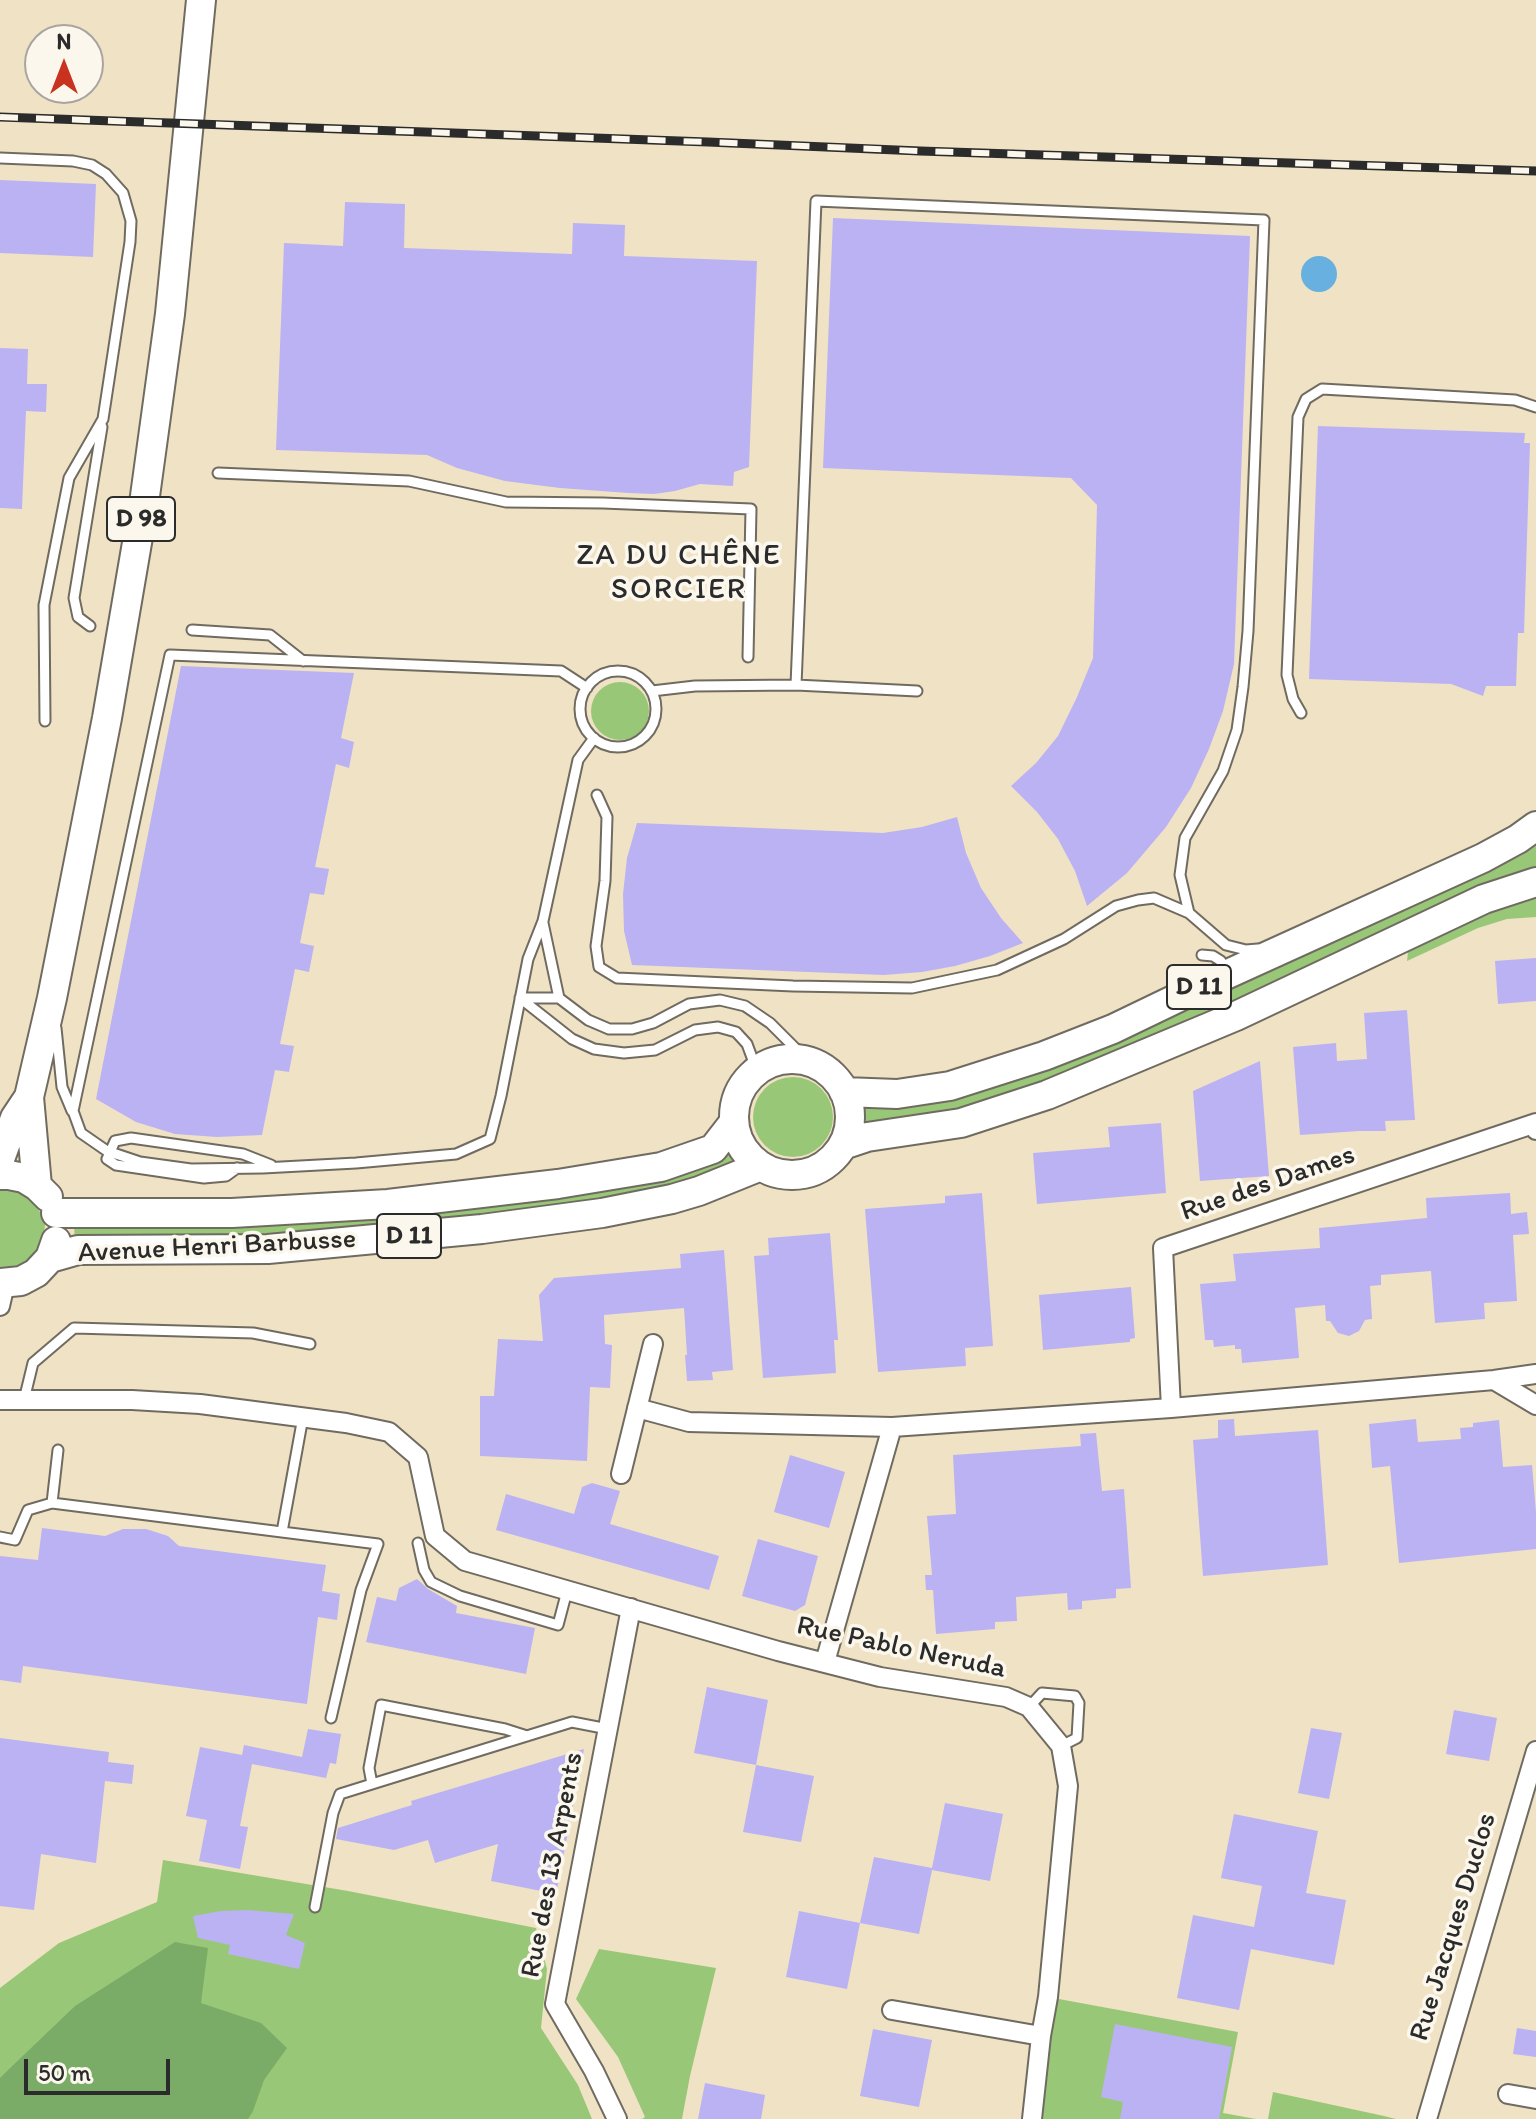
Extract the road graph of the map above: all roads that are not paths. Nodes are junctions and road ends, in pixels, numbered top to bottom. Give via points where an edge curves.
1 (201, 0) edge
2 (0, 158) edge
3 (1536, 407) edge
4 (103, 419) junction
5 (218, 473) dead end
6 (90, 626) dead end
7 (192, 630) dead end
8 (748, 657) dead end
9 (303, 661) junction
10 (796, 685) junction
11 (587, 688) junction
12 (652, 691) junction
13 (917, 691) dead end
14 (1301, 713) dead end
15 (45, 721) dead end
16 (594, 738) junction
17 (597, 795) dead end
18 (1536, 826) edge
19 (1536, 882) edge
20 (1428, 883) junction
21 (1358, 902) dead end
22 (1189, 913) junction
23 (543, 921) junction
24 (1318, 921) dead end
25 (1226, 945) junction
26 (1219, 978) junction
27 (52, 998) junction
28 (520, 998) junction
29 (559, 998) junction
30 (816, 1064) junction
31 (757, 1071) junction
32 (844, 1092) junction
33 (29, 1097) junction
34 (734, 1122) junction
35 (1536, 1130) edge
36 (81, 1133) junction
37 (843, 1145) junction
38 (109, 1152) junction
39 (0, 1159) edge
40 (271, 1165) dead end
41 (761, 1166) junction
42 (0, 1175) edge
43 (37, 1186) junction
44 (56, 1213) junction
45 (50, 1258) junction
46 (2, 1291) edge
47 (310, 1344) dead end
48 (653, 1344) dead end
49 (1536, 1374) edge
50 (1494, 1380) junction
51 (6, 1400) edge
52 (1536, 1405) edge
53 (637, 1408) junction
54 (1171, 1408) junction
55 (303, 1417) junction
56 (892, 1427) junction
57 (58, 1450) dead end
58 (621, 1474) dead end
59 (52, 1503) junction
60 (282, 1532) junction
61 (0, 1537) edge
62 (418, 1543) dead end
63 (567, 1591) junction
64 (631, 1608) junction
65 (825, 1662) junction
66 (1029, 1707) junction
67 (331, 1718) dead end
68 (608, 1729) junction
69 (527, 1736) junction
70 (1061, 1746) junction
71 (1536, 1751) edge
72 (372, 1784) junction
73 (315, 1907) dead end
74 (892, 2010) dead end
75 (1041, 2036) junction
76 (1508, 2094) dead end
77 (1536, 2099) edge
78 (617, 2119) edge
79 (1032, 2119) edge
80 (1427, 2119) edge

1 - 27 main road, D 98 via 170,314 145,496
2 - 4 lane via 92,165 116,183 128,204 130,242
3 - 14 lane via 1515,400 1322,389 1306,399 1298,417 1287,675
4 - 6 lane via 74,598 78,617
4 - 15 lane via 69,478 44,605
5 - 8 lane via 409,481 506,502 751,509
7 - 9 lane via 270,635
9 - 11 lane via 561,671
9 - 36 lane via 170,655 73,1111
10 - 12 lane
10 - 13 lane
10 - 22 lane via 816,201 1264,220 1243,687 1237,730 1223,771 1185,838 1180,875
11 - 12 lane via 600,676 620,672 640,678
11 - 16 lane via 582,720
12 - 16 lane via 656,714 647,735 615,747
16 - 23 lane via 578,760
17 - 22 lane via 607,817 596,946 599,967 617,978 912,988 997,970 1064,939 1116,906 1138,900 1154,898
18 - 20 main road, D 11
19 - 37 main road, D 11 via 1484,899 1236,1016 1047,1095 961,1123 880,1134
20 - 21 lane
20 - 26 main road, D 11
22 - 25 lane
23 - 28 lane
23 - 29 lane
24 - 25 lane via 1256,949
25 - 26 lane via 1202,955 1221,961
26 - 32 main road, D 11 via 1113,1029 950,1086 897,1094
27 - 33 main road, D 98
27 - 36 lane via 62,1087
28 - 29 lane
28 - 31 lane via 572,1039 594,1049 655,1050 695,1030 718,1027 736,1032
28 - 38 lane via 490,1139 456,1154 191,1169
29 - 30 lane via 609,1029 653,1023 689,1004 720,1000 745,1006
30 - 31 main road via 786,1060
30 - 32 main road
31 - 34 main road via 744,1085
32 - 37 main road via 850,1122
33 - 39 main road, D 98
33 - 43 main road, D 98
34 - 41 main road via 747,1154
34 - 44 main road, Avenue Henri Barbusse / D 11 via 713,1149 661,1167 558,1184 388,1204 247,1213
35 - 54 street, Rue des Dames via 1536,1123 1163,1248
36 - 38 lane
37 - 41 main road via 810,1172 776,1173
38 - 40 lane via 115,1141 131,1138 243,1154
41 - 45 main road, Avenue Henri Barbusse / D 11 via 672,1199 482,1229 268,1249 78,1250
42 - 43 main road
43 - 44 main road
44 - 45 main road via 58,1229
45 - 46 main road via 36,1273
47 - 51 lane via 253,1333 74,1328 33,1363
48 - 53 street
49 - 50 street
50 - 52 street
50 - 54 street
51 - 55 street via 186,1403
53 - 56 street via 689,1422
53 - 58 street
54 - 56 street
55 - 60 lane
55 - 63 street, Rue Pablo Neruda via 389,1432 418,1457 435,1536 465,1561
56 - 65 street
57 - 59 lane
59 - 60 lane
59 - 61 lane via 28,1510 15,1540
60 - 67 lane via 378,1544 361,1590
62 - 63 lane via 431,1582 460,1596 558,1625
63 - 64 street, Rue Pablo Neruda
64 - 65 street, Rue Pablo Neruda
64 - 68 street, Rue des 13 Arpents
65 - 66 street, Rue Pablo Neruda via 880,1677 1006,1697
66 - 70 street, Rue Pablo Neruda
66 - 70 lane via 1042,1693 1075,1696 1077,1738
68 - 69 lane via 572,1722
68 - 78 street, Rue des 13 Arpents via 555,2004
69 - 72 lane
69 - 72 lane via 381,1705 369,1768
70 - 75 street, Rue Pablo Neruda via 1068,1786
71 - 80 street, Rue Jacques Duclos
72 - 73 lane via 340,1794
74 - 75 street
75 - 79 street, Rue Pablo Neruda
76 - 77 street

